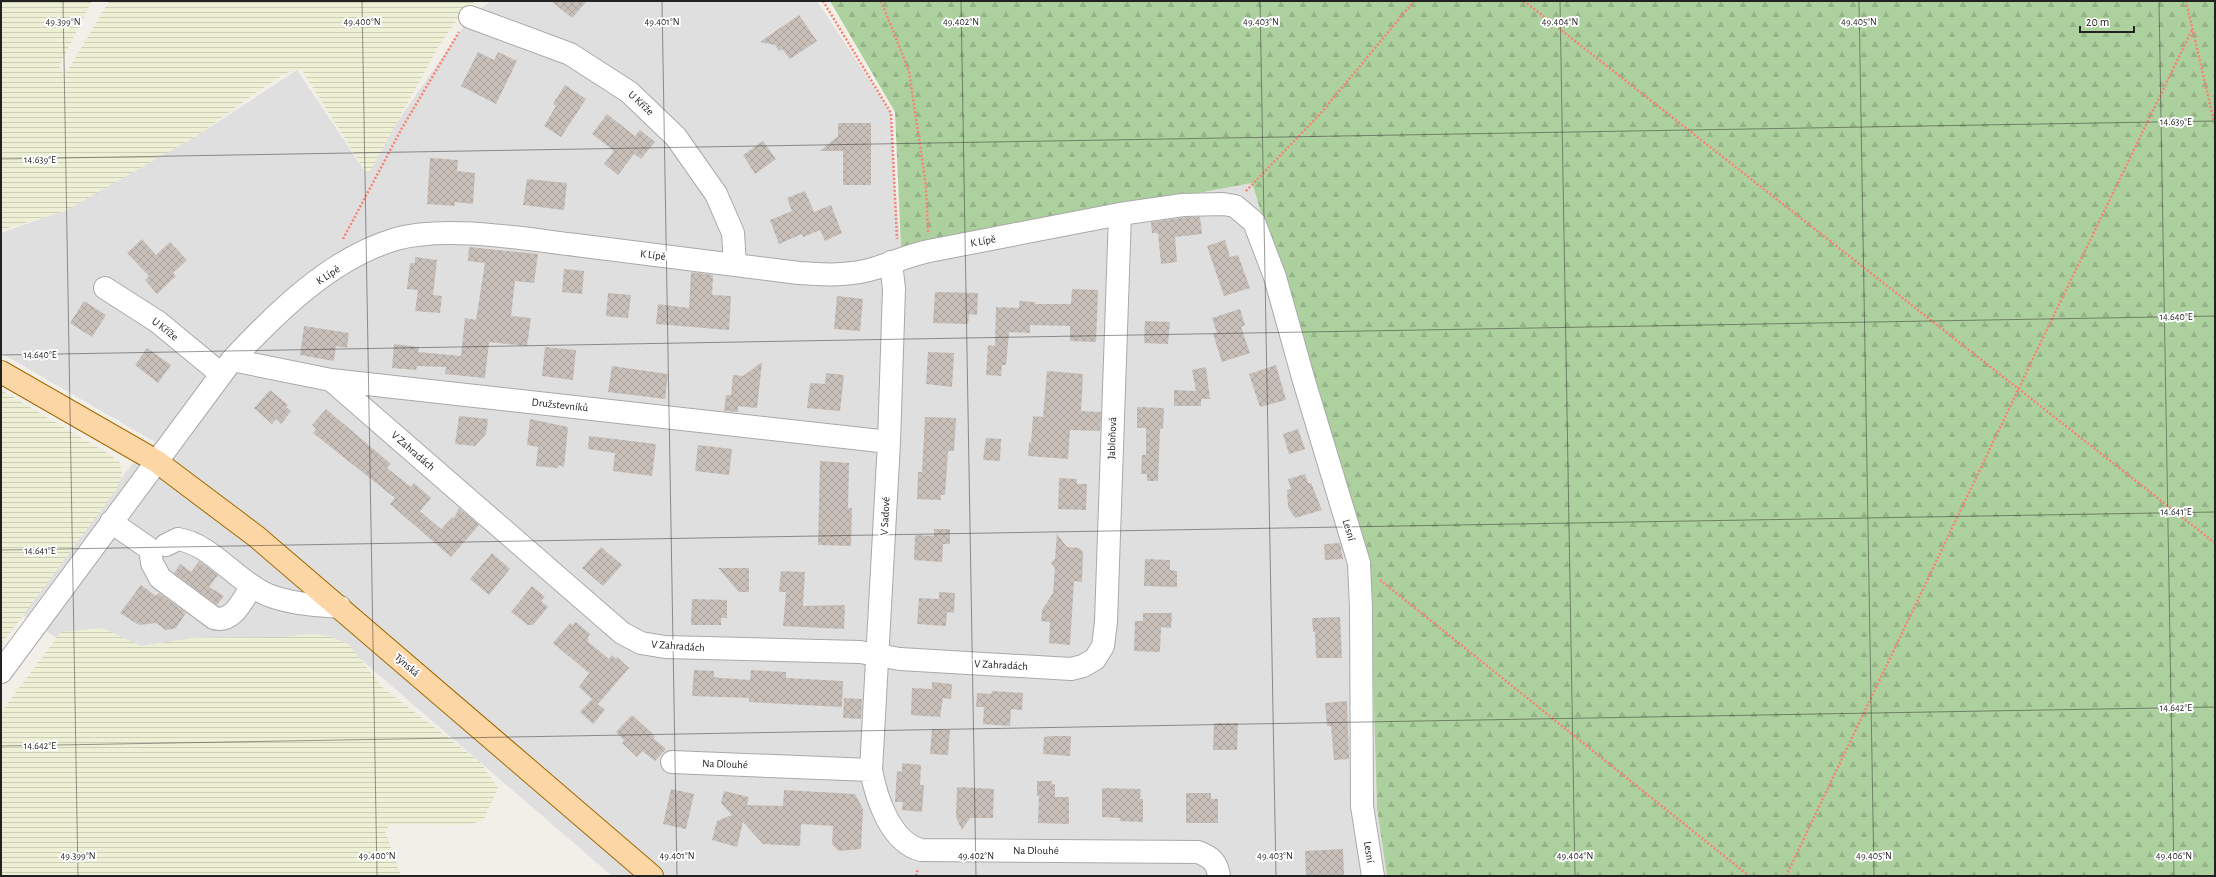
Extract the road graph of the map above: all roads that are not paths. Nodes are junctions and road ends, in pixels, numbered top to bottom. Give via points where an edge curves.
1 (470, 17) road end
2 (1235, 206) joint
3 (1120, 214) junction
4 (894, 261) junction
5 (735, 265) junction
6 (105, 288) dead end
7 (227, 367) junction
8 (1, 372) edge
9 (331, 380) junction
10 (889, 442) junction
11 (156, 461) junction
12 (111, 522) junction
13 (158, 547) junction
14 (248, 591) junction
15 (340, 607) junction
16 (877, 655) junction
17 (1095, 659) joint
18 (1, 672) edge
19 (672, 762) dead end
20 (871, 770) junction
21 (652, 876) edge
22 (1219, 876) edge
23 (1373, 876) edge

1 - 5 street, U Kříže via 570,54 629,92 676,137 716,194 733,233
2 - 3 street, K Lípě via 1190,205
2 - 23 street, Lesní via 1254,222 1275,277 1359,563 1362,806
3 - 4 street, K Lípě via 929,251
3 - 17 street, Jabloňová via 1106,622 1103,646
4 - 5 street, K Lípě via 860,272 829,275
4 - 10 street, V Sadové
5 - 7 street, K Lípě via 503,236 447,234 408,237 368,250 326,275 260,331
6 - 7 street, U Kříže
7 - 9 street, Družstevníků
7 - 11 street, K Lípě
8 - 11 main road, Týnská
9 - 10 street, Družstevníků
9 - 16 street, V Zahradách via 616,628 634,640 665,648 860,652
10 - 16 street, V Sadové
11 - 12 street, K Lípě
11 - 15 main road, Týnská via 257,537
12 - 13 street
12 - 18 street, K Lípě
13 - 14 street via 174,546
13 - 14 street via 152,564 160,578 214,618 223,619 231,615
14 - 15 street via 297,603
15 - 21 main road, Týnská
16 - 17 street, V Zahradách via 900,659 1054,668 1083,666
16 - 20 street, V Sadové
19 - 20 street, Na Dlouhé
20 - 22 street, Na Dlouhé via 875,793 882,811 903,840 916,848 1198,852 1210,857 1218,867

